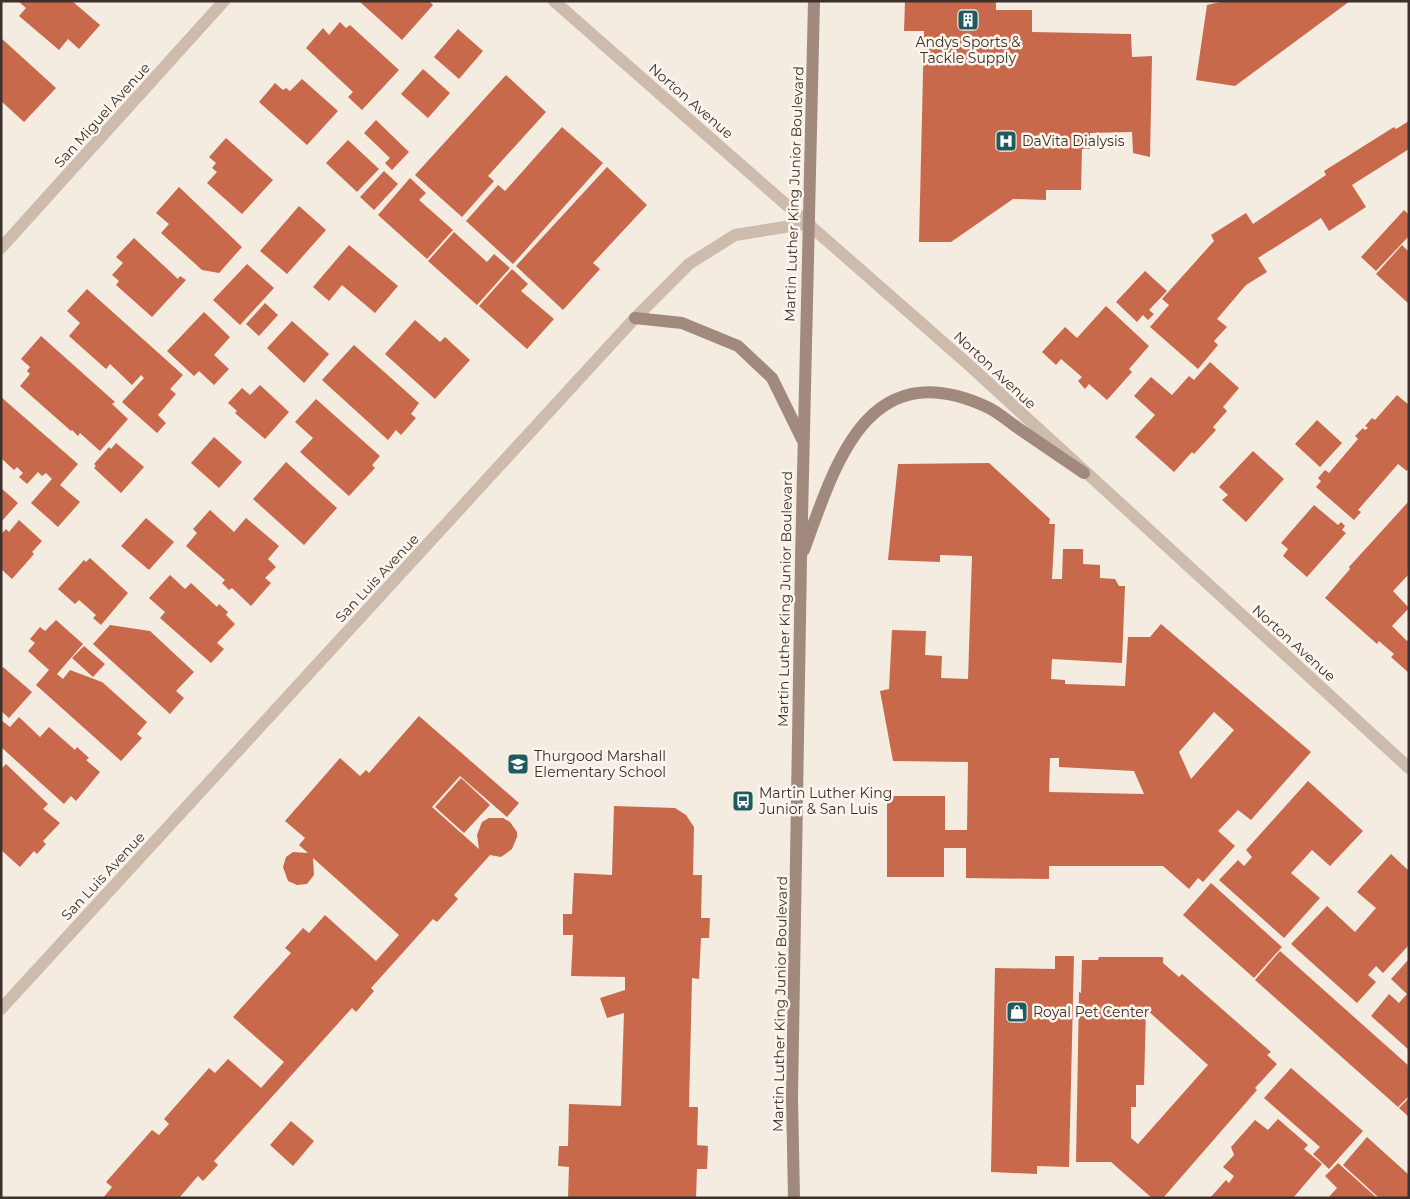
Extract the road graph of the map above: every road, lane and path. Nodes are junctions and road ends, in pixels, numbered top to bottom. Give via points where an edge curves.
1 (224, 1) edge
2 (554, 1) edge
3 (814, 1) edge
4 (809, 223) junction
5 (1, 248) edge
6 (635, 318) junction
7 (803, 442) junction
8 (1084, 473) junction
9 (801, 560) junction
10 (1409, 768) edge
11 (1, 1009) edge
12 (794, 1198) edge

1 - 5 street, San Miguel Avenue
2 - 4 street, Norton Avenue
3 - 4 main road, Martin Luther King Junior Boulevard
4 - 6 street, San Luis Avenue via 735,235 688,264
4 - 7 main road, Martin Luther King Junior Boulevard
4 - 8 street, Norton Avenue via 969,365
6 - 7 main road via 682,323 738,346 772,378
6 - 11 street, San Luis Avenue
7 - 9 main road, Martin Luther King Junior Boulevard
8 - 9 main road via 988,407 951,393 922,392 896,398 870,417 849,443 830,478
8 - 10 street, Norton Avenue
9 - 12 main road, Martin Luther King Junior Boulevard via 792,1097

